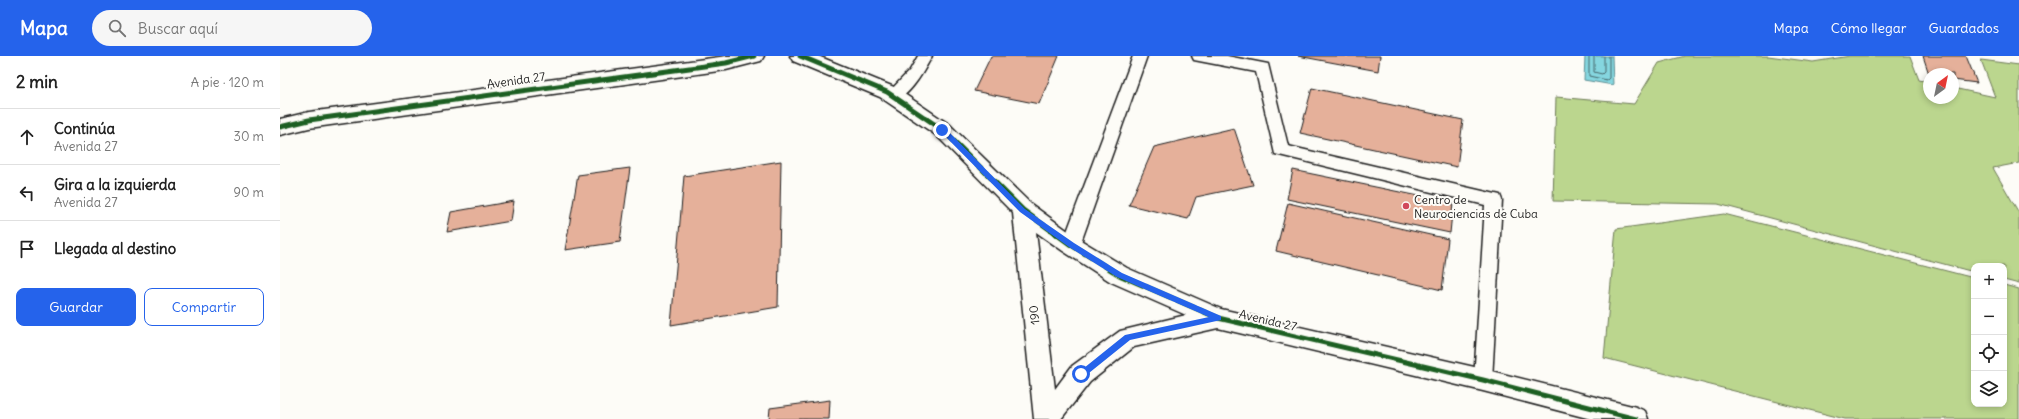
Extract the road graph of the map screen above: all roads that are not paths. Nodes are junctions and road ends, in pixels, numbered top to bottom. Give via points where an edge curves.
1 (754, 56) edge
2 (800, 56) edge
3 (924, 56) edge
4 (1140, 56) edge
5 (1199, 56) edge
6 (894, 96) junction
7 (280, 127) edge
8 (1023, 210) junction
9 (1071, 245) junction
10 (1218, 318) junction
11 (1483, 380) junction
12 (1046, 419) edge
13 (1636, 419) edge

1 - 7 street, Avenida 27 via 726,63 309,120
2 - 6 street, Avenida 27
3 - 6 lane via 915,74
4 - 9 lane
5 - 11 lane via 1263,68 1281,150 1494,200
6 - 8 street, Avenida 27 via 942,130
8 - 9 street, Avenida 27
8 - 12 street, 190
9 - 10 street, Avenida 27 via 1119,275
10 - 11 street, Avenida 27
10 - 12 street, Avenida 27 via 1128,338 1081,374
11 - 13 street, Avenida 27

